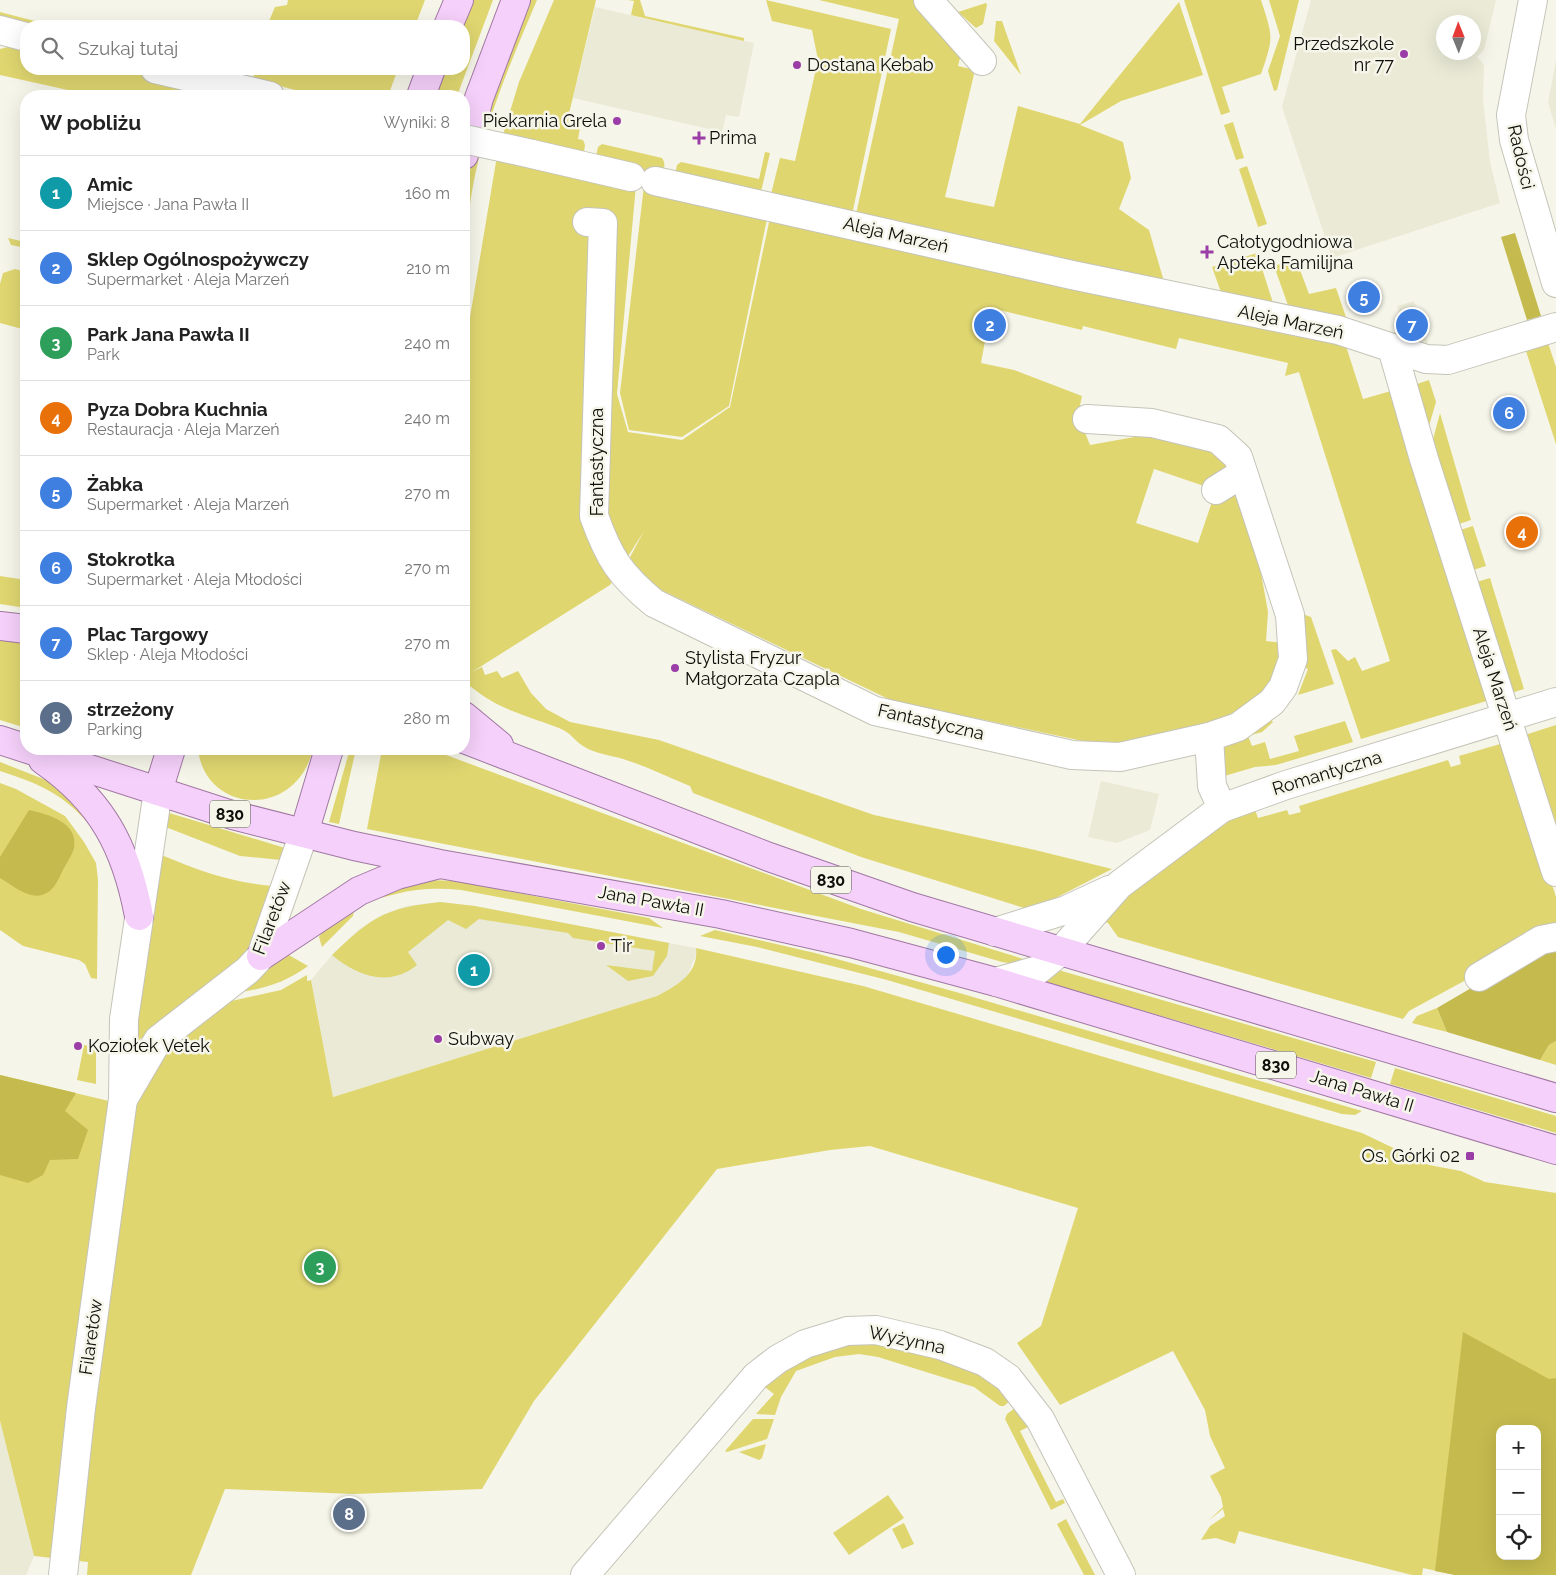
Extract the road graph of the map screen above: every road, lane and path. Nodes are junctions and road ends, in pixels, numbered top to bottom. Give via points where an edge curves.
1 (459, 0) edge
2 (516, 0) edge
3 (928, 0) edge
4 (1533, 0) edge
5 (451, 20) edge
6 (0, 30) edge
7 (20, 35) edge
8 (982, 61) dead end
9 (181, 75) edge
10 (429, 75) edge
11 (244, 90) edge
12 (423, 90) edge
13 (470, 132) edge
14 (470, 141) edge
15 (586, 222) dead end
16 (1556, 283) edge
17 (1556, 327) edge
18 (1392, 348) junction
19 (1086, 418) dead end
20 (1242, 473) junction
21 (1216, 490) dead end
22 (1556, 702) edge
23 (1507, 717) junction
24 (470, 721) edge
25 (1209, 737) junction
26 (0, 740) edge
27 (470, 741) edge
28 (20, 746) edge
29 (35, 755) edge
30 (47, 755) edge
31 (169, 755) edge
32 (327, 755) edge
33 (518, 760) junction
34 (158, 791) junction
35 (1222, 808) junction
36 (304, 833) junction
37 (440, 864) junction
38 (1556, 872) edge
39 (1119, 885) junction
40 (139, 916) junction
41 (996, 932) junction
42 (1556, 937) edge
43 (1060, 952) junction
44 (261, 956) junction
45 (1479, 977) dead end
46 (996, 982) junction
47 (1556, 1098) edge
48 (122, 1109) junction
49 (1556, 1150) edge
50 (64, 1568) edge
51 (585, 1575) edge
52 (1121, 1575) edge

1 - 5 main road
2 - 13 main road via 479,98
3 - 8 street
4 - 16 street, Radości via 1511,115 1514,140
6 - 7 street
9 - 11 street
10 - 12 main road
14 - 18 street, Aleja Marzeń, bridge via 1081,277 1338,330
15 - 25 street, Fantastyczna via 602,223 589,343 594,516 604,545 629,583 654,603 875,711 1072,755 1120,757
17 - 18 street via 1448,360 1426,359
18 - 23 street, Aleja Marzeń
19 - 20 street, Fantastyczna via 1152,423 1218,440 1238,457
20 - 21 street
20 - 25 street, Fantastyczna via 1290,615 1293,659 1283,687 1272,702 1238,727
22 - 23 street, Romantyczna
23 - 35 street, Romantyczna
23 - 38 street, Aleja Marzeń
24 - 33 main road
25 - 35 street via 1212,786
26 - 28 main road, 830
27 - 33 main road, 830
29 - 40 main road via 94,804 106,822 118,842 128,870
30 - 34 main road, 830
31 - 34 main road
32 - 36 main road
33 - 41 main road, 830 via 769,858
34 - 36 main road, 830 via 232,815
34 - 40 street, Filaretów
35 - 39 street, Romantyczna
36 - 37 main road, Jana Pawła II / 830
36 - 44 street, Filaretów
37 - 44 main road via 397,875 358,891
37 - 46 main road, Jana Pawła II / 830 via 721,914 851,943
39 - 41 street, Romantyczna via 1066,910
39 - 43 street, Romantyczna
40 - 48 street, Filaretów via 124,1020
41 - 43 main road, 830
42 - 45 street via 1541,940
43 - 46 street via 1038,970
43 - 47 main road, 830
44 - 48 street, Filaretów via 248,970 158,1040
46 - 49 main road, Jana Pawła II / 830
48 - 50 street, Filaretów via 81,1408
51 - 52 street, Wyżynna via 756,1376 805,1344 847,1331 876,1330 964,1353 1008,1378 1040,1419

